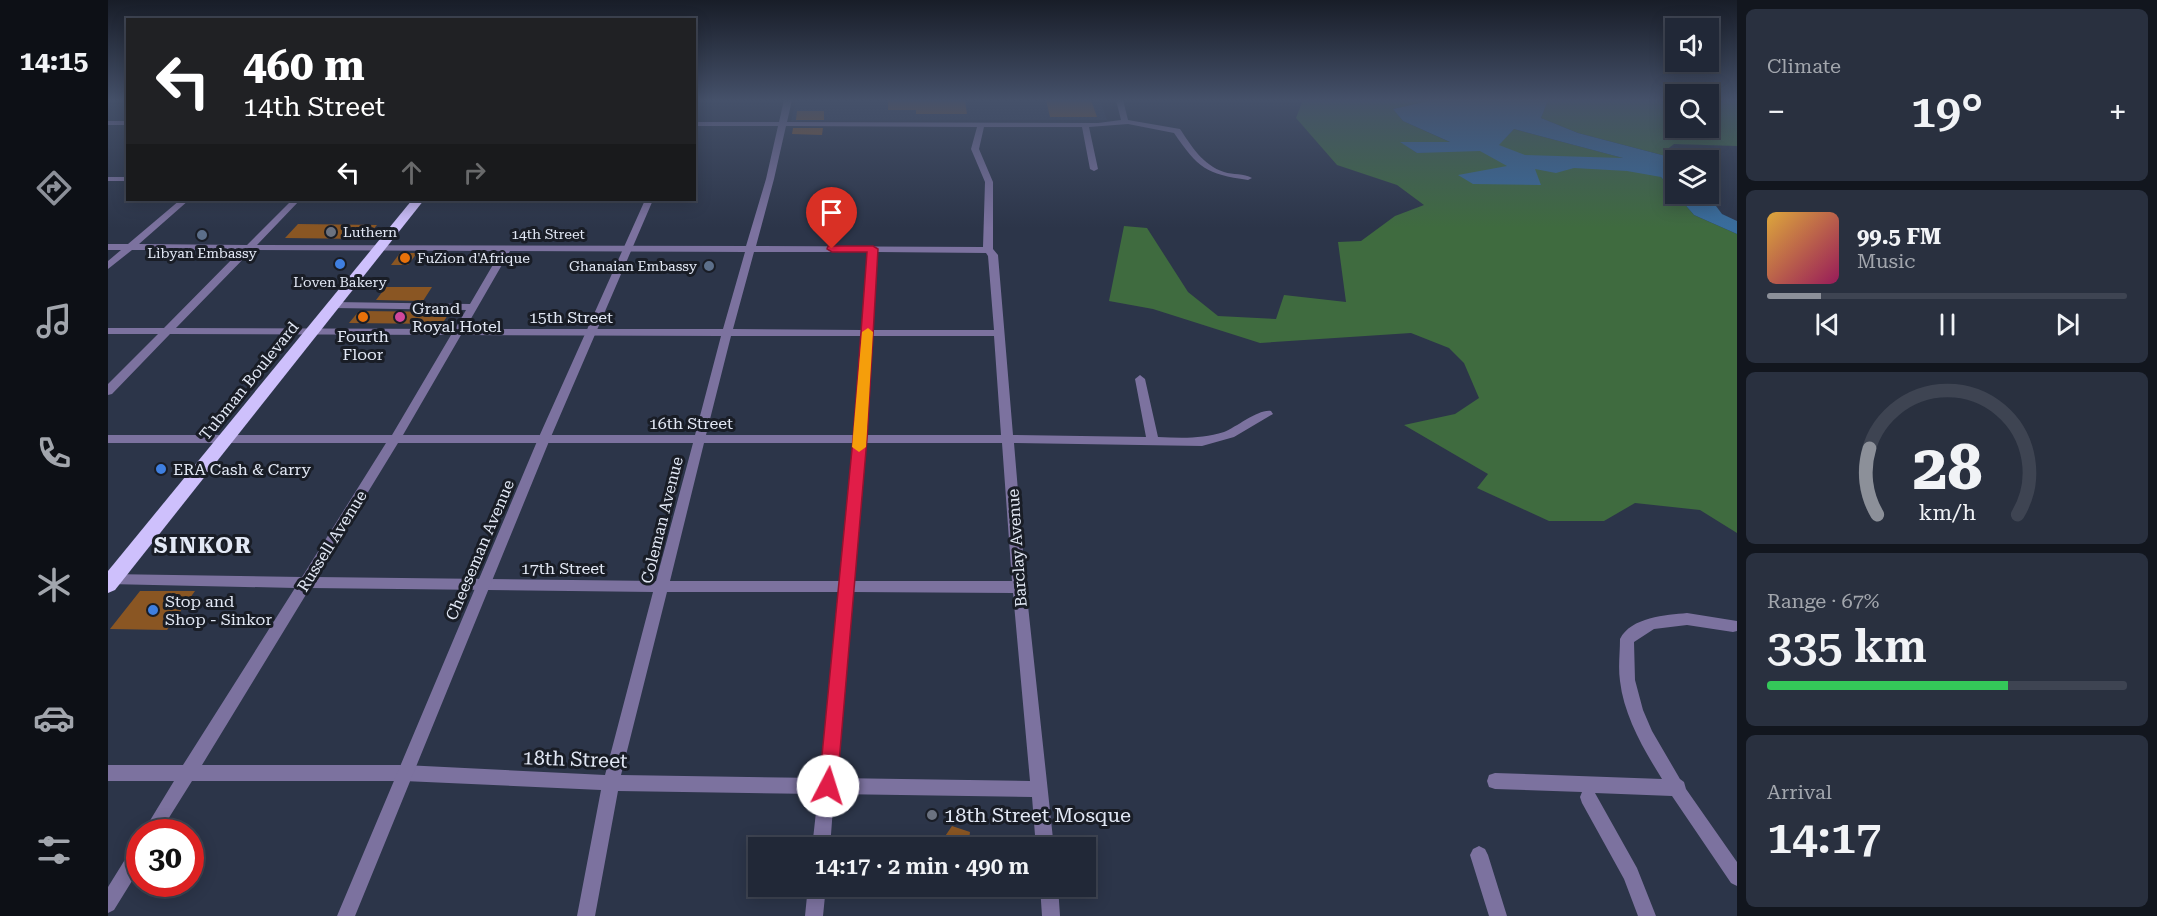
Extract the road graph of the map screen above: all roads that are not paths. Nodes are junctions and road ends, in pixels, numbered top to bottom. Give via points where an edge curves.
1 (778, 143) edge
2 (975, 143) edge
3 (1089, 143) edge
4 (1185, 143) edge
5 (1094, 170) dead end
6 (1248, 178) dead end
7 (108, 179) edge
8 (126, 179) edge
9 (184, 201) edge
10 (295, 201) edge
11 (417, 201) edge
12 (649, 201) edge
13 (382, 246) junction
14 (108, 247) edge
15 (130, 247) junction
16 (251, 247) junction
17 (508, 247) junction
18 (628, 248) junction
19 (751, 248) junction
20 (873, 249) junction
21 (988, 250) junction
22 (108, 266) edge
23 (334, 305) junction
24 (473, 307) junction
25 (168, 330) junction
26 (108, 331) edge
27 (312, 332) junction
28 (458, 332) junction
29 (591, 332) junction
30 (727, 332) junction
31 (868, 332) junction
32 (999, 333) junction
33 (1140, 379) dead end
34 (108, 391) edge
35 (1267, 414) dead end
36 (108, 439) edge
37 (226, 439) junction
38 (394, 439) junction
39 (544, 439) junction
40 (700, 439) junction
41 (860, 439) junction
42 (1008, 439) junction
43 (1153, 441) junction
44 (110, 581) edge
45 (306, 583) junction
46 (483, 586) junction
47 (662, 586) junction
48 (1019, 587) junction
49 (845, 588) junction
50 (1733, 626) dead end
51 (108, 772) edge
52 (187, 773) junction
53 (404, 773) junction
54 (1495, 781) dead end
55 (611, 783) junction
56 (828, 786) junction
57 (1678, 788) junction
58 (1040, 789) junction
59 (1588, 797) dead end
60 (159, 819) edge
61 (822, 837) edge
62 (1044, 837) edge
63 (1479, 855) dead end
64 (126, 875) edge
65 (1737, 877) edge
66 (816, 897) edge
67 (1050, 897) edge
68 (108, 904) edge
69 (346, 916) edge
70 (586, 916) edge
71 (814, 916) edge
72 (1051, 916) edge
73 (1498, 916) edge
74 (1647, 916) edge

1 - 19 street, Coleman Avenue
2 - 21 street, Barclay Avenue via 976,157 989,182
3 - 5 street
4 - 6 street via 1195,158 1221,174
7 - 8 street
9 - 15 street
10 - 16 street
11 - 13 highway, Tubman Boulevard
12 - 18 street, Cheeseman Avenue
13 - 16 street, 14th Street
13 - 17 street, 14th Street
13 - 23 highway, Tubman Boulevard
14 - 15 street, 14th Street
15 - 16 street, 14th Street
15 - 22 street
16 - 25 street
17 - 18 street, 14th Street
17 - 24 street, Russell Avenue
18 - 19 street, 14th Street
18 - 29 street, Cheeseman Avenue
19 - 20 street, 14th Street
19 - 30 street, Coleman Avenue
20 - 21 street, 14th Street
20 - 31 street
21 - 32 street, Barclay Avenue via 993,255
23 - 24 street
23 - 27 highway, Tubman Boulevard
24 - 28 street, Russell Avenue
25 - 26 street, 15th Street
25 - 27 street, 15th Street
25 - 34 street
27 - 28 street, 15th Street
27 - 37 highway, Tubman Boulevard
28 - 29 street, 15th Street
28 - 38 street, Russell Avenue
29 - 30 street, 15th Street
29 - 39 street, Cheeseman Avenue
30 - 31 street, 15th Street
30 - 40 street, Coleman Avenue
31 - 32 street, 15th Street
31 - 41 street
32 - 42 street, Barclay Avenue
33 - 43 street
35 - 43 street, 16th Street via 1230,434 1202,442
36 - 37 street, 16th Street
37 - 38 street, 16th Street
37 - 44 highway, Tubman Boulevard
38 - 39 street, 16th Street
38 - 45 street, Russell Avenue
39 - 40 street, 16th Street
39 - 46 street, Cheeseman Avenue
40 - 41 street, 16th Street
40 - 47 street, Coleman Avenue
41 - 42 street, 16th Street
41 - 49 street
42 - 43 street, 16th Street
42 - 48 street, Barclay Avenue
44 - 45 street, 17th Street
45 - 46 street, 17th Street
45 - 52 street, Russell Avenue
46 - 47 street, 17th Street
46 - 53 street, Cheeseman Avenue
47 - 49 street, 17th Street
47 - 55 street, Coleman Avenue
48 - 49 street, 17th Street
48 - 58 street, Barclay Avenue
49 - 56 street
50 - 57 street via 1687,619 1651,623 1627,639 1628,684 1641,722
51 - 52 street, 18th Street
52 - 53 street, 18th Street
52 - 60 street, Russell Avenue
53 - 55 street, 18th Street
53 - 69 street, Cheeseman Avenue
54 - 57 street
55 - 56 street, 18th Street
55 - 70 street, Coleman Avenue
56 - 58 street, 18th Street
56 - 61 street
57 - 65 street
58 - 62 street, Barclay Avenue
59 - 74 street via 1631,874
63 - 73 street
64 - 68 street
66 - 71 street
67 - 72 street

